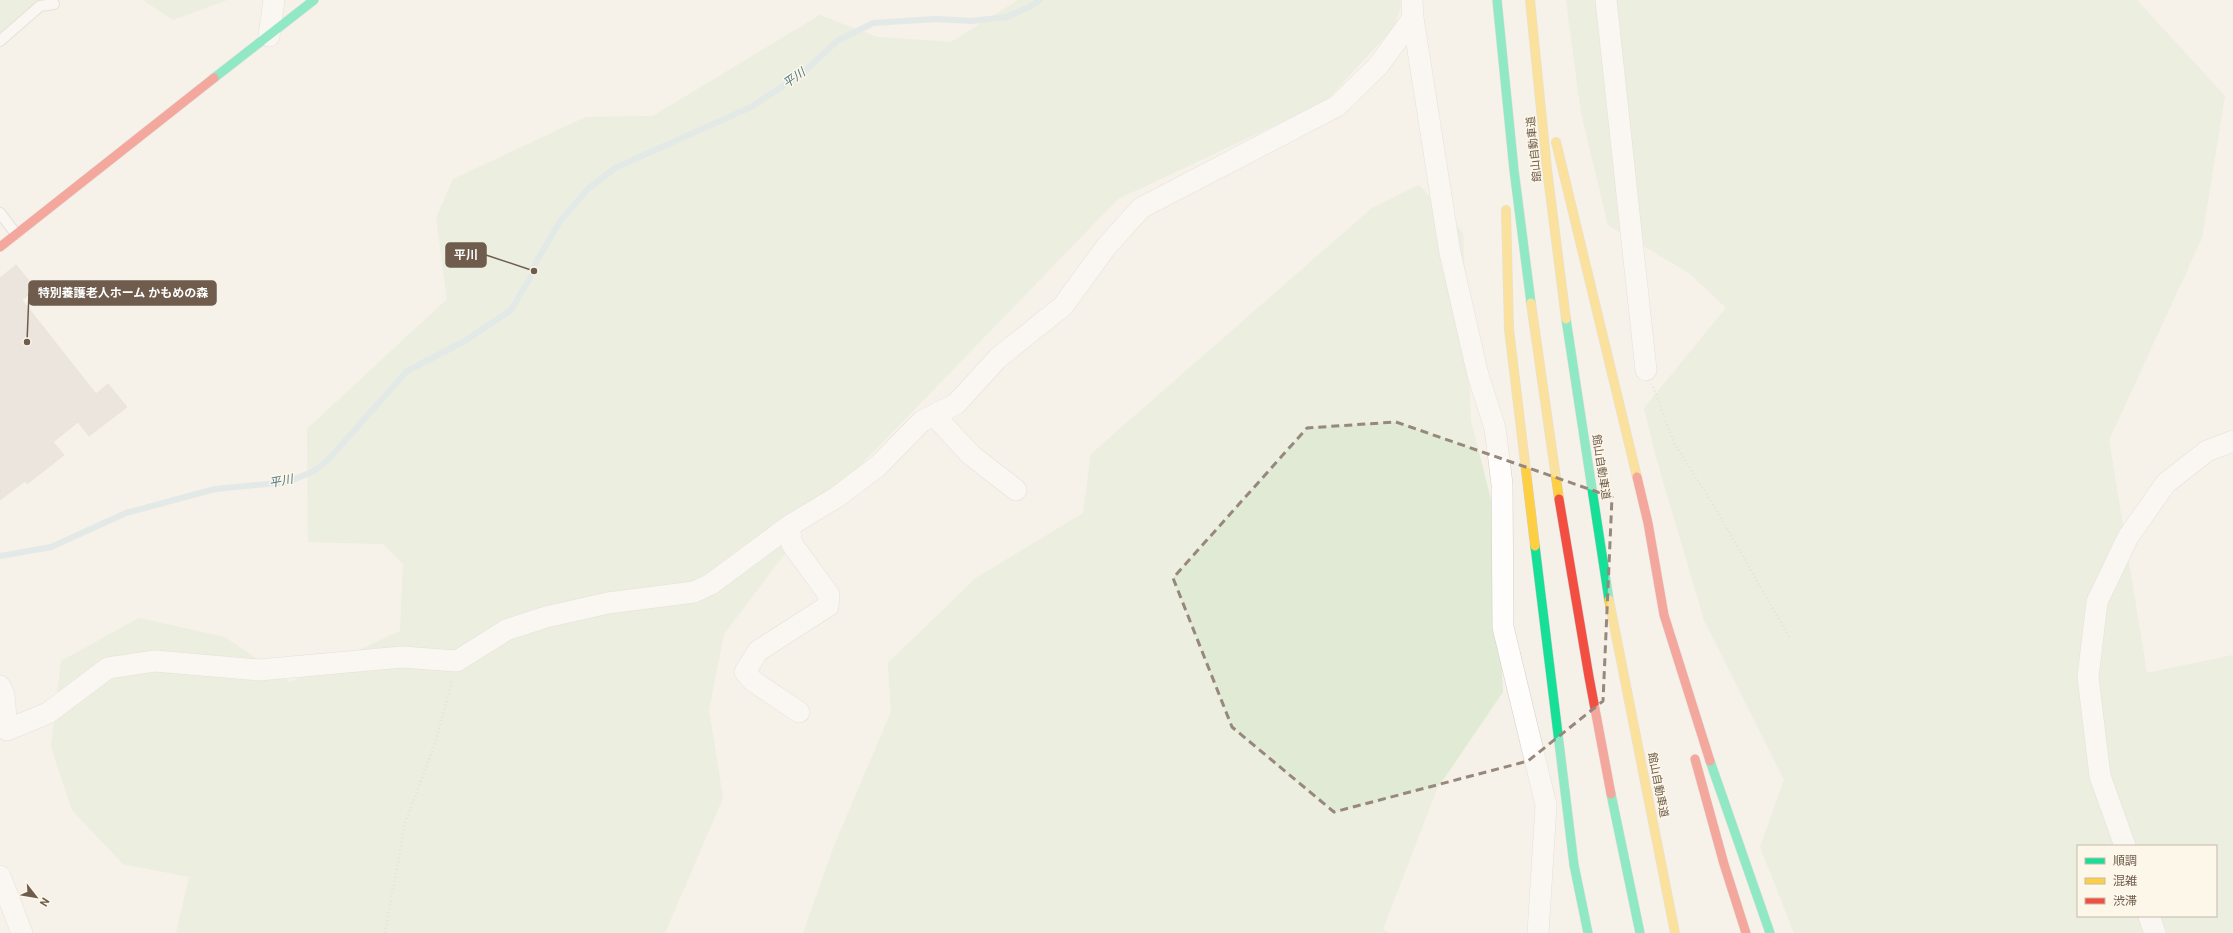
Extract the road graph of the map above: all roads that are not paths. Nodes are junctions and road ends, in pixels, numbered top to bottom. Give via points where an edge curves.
1 (274, 0) edge
2 (314, 0) edge
3 (1497, 0) edge
4 (1530, 0) edge
5 (1606, 0) edge
6 (54, 4) dead end
7 (1413, 9) edge
8 (269, 36) junction
9 (0, 41) edge
10 (1536, 57) junction
11 (1502, 62) junction
12 (1505, 180) dead end
13 (1506, 203) dead end
14 (0, 213) edge
15 (16, 234) junction
16 (0, 247) edge
17 (1646, 370) road end
18 (934, 415) junction
19 (2233, 441) edge
20 (1016, 490) dead end
21 (789, 526) junction
22 (1664, 615) junction
23 (0, 686) edge
24 (1680, 698) dead end
25 (799, 712) dead end
26 (4, 735) edge
27 (1693, 751) dead end
28 (2124, 845) edge
29 (0, 876) edge
30 (2149, 917) edge
31 (22, 933) edge
32 (1538, 933) edge
33 (1588, 933) edge
34 (1640, 933) edge
35 (1675, 933) edge
36 (1746, 933) edge
37 (1770, 933) edge
38 (2155, 933) edge

1 - 8 street
2 - 8 main road
3 - 11 main road, 館山自動車道
4 - 10 main road, 館山自動車道
5 - 17 street
6 - 9 lane via 40,6
7 - 18 street via 1378,66 1337,106 1141,208 1106,247 1063,306 998,358 956,404
7 - 32 street via 1450,253 1478,375 1495,428 1502,484 1504,627 1546,804
8 - 15 main road
10 - 22 main road via 1648,523
10 - 35 main road, 館山自動車道 via 1557,250 1586,451 1622,672
11 - 12 main road
11 - 34 main road, 館山自動車道 via 1524,255 1554,458 1590,678
13 - 33 main road via 1509,329 1574,865
14 - 15 lane
15 - 16 main road
18 - 20 street via 971,455
18 - 21 street via 922,421 878,466 837,497
19 - 28 street via 2207,451 2166,483 2128,537 2097,602 2088,677 2100,776
21 - 25 street via 792,544 830,595 828,606 758,651 745,672 753,681
21 - 26 street via 711,584 694,592 608,603 546,616 506,630 457,661 402,657 259,670 155,661 108,668 48,713
22 - 24 main road
22 - 37 main road via 1719,790
23 - 26 street via 4,695
27 - 36 main road
29 - 31 street
30 - 38 street

